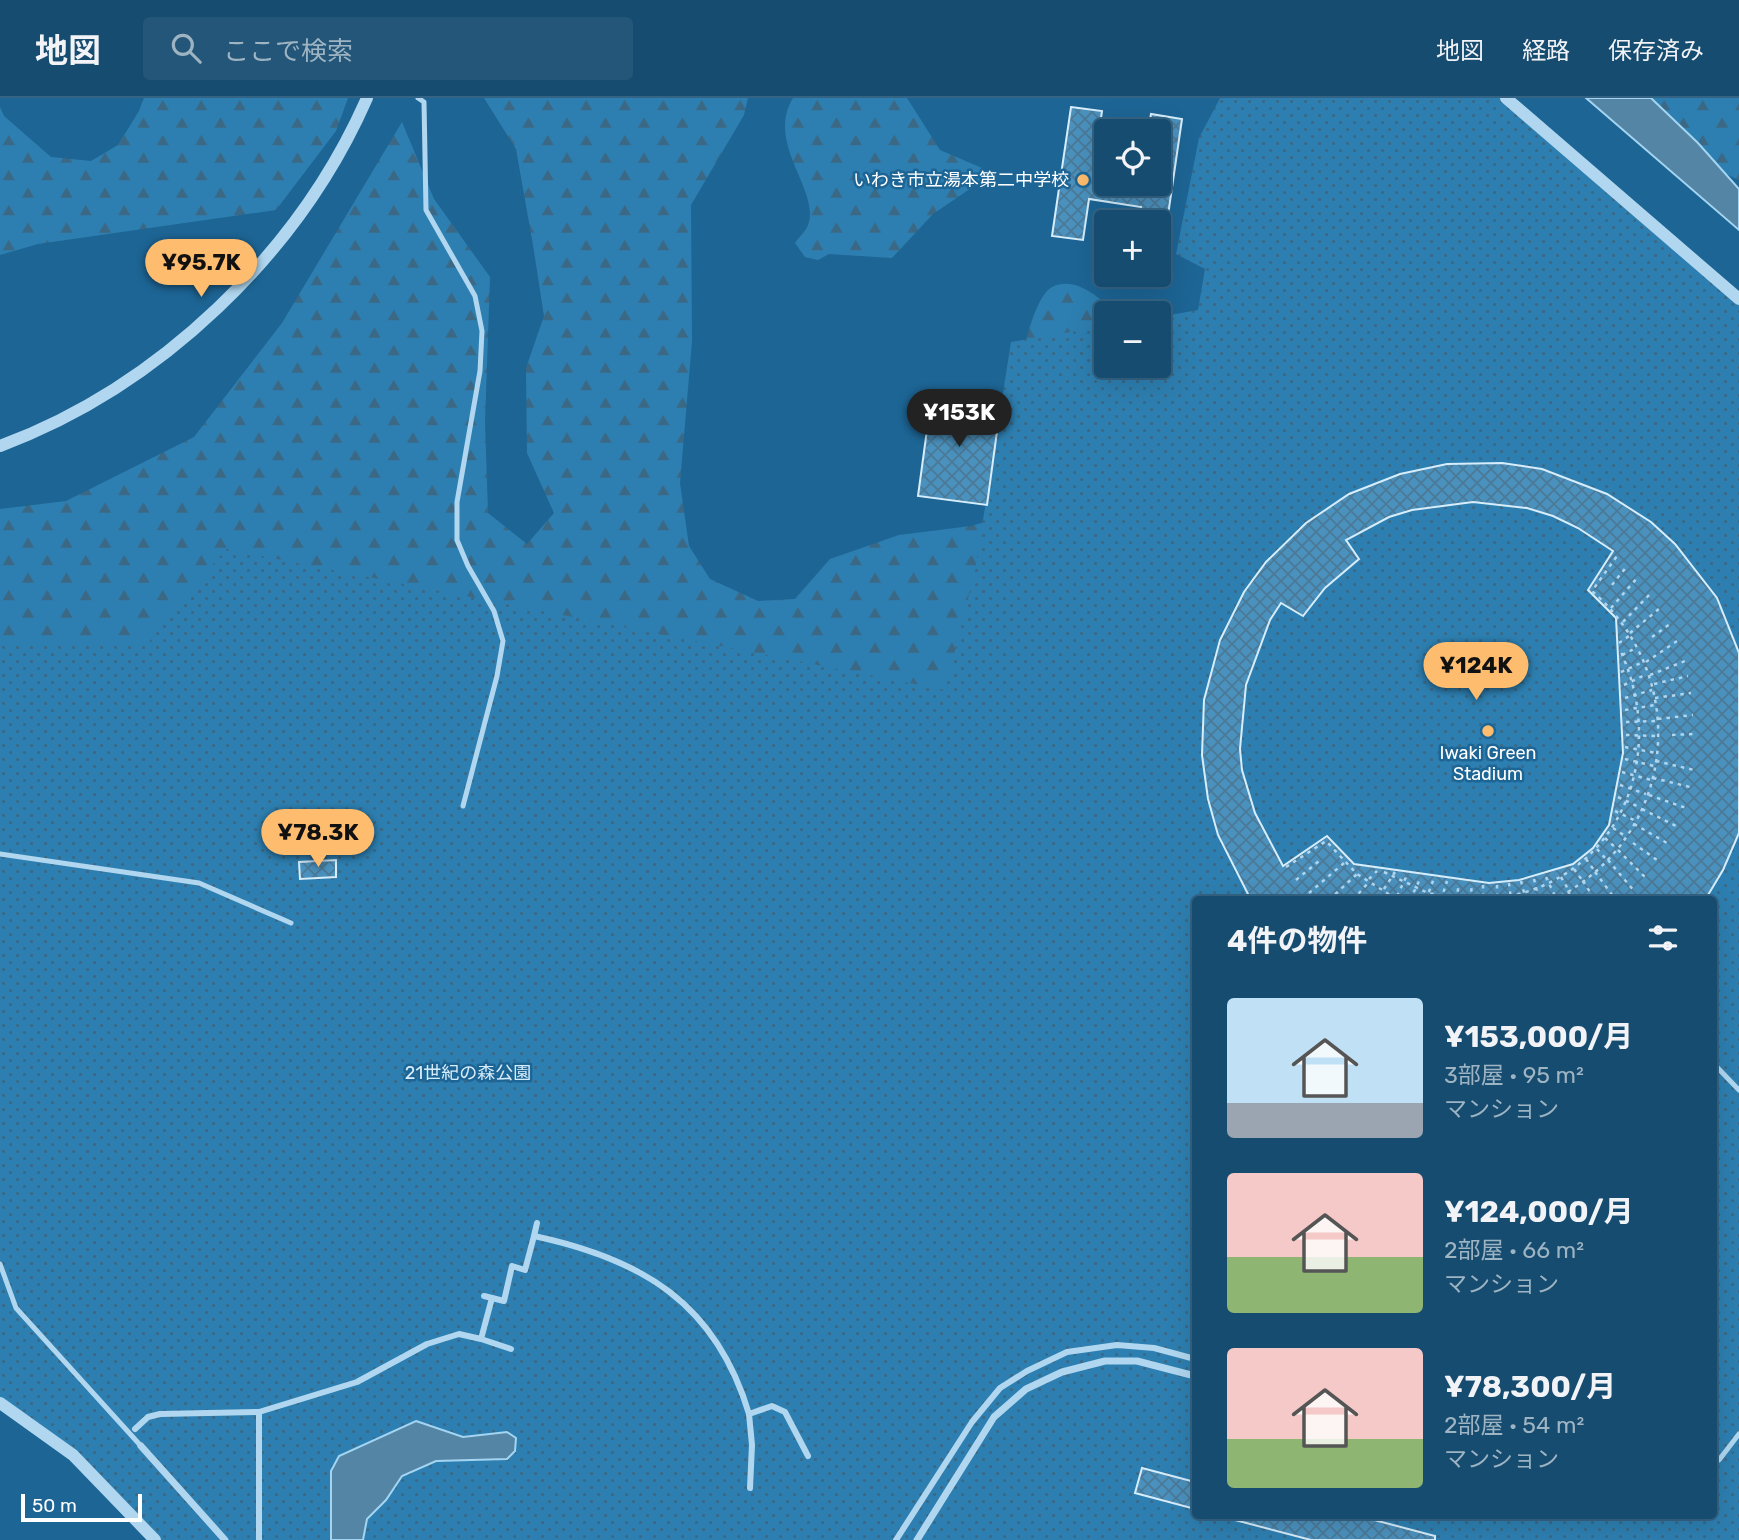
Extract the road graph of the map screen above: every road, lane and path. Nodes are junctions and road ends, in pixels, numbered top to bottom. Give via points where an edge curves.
1 (367, 98) edge
2 (418, 98) edge
3 (1506, 98) edge
4 (1739, 299) edge
5 (0, 446) edge
6 (1617, 556) dead end
7 (1627, 566) dead end
8 (1638, 577) dead end
9 (1612, 585) dead end
10 (1650, 594) dead end
11 (1611, 608) junction
12 (1660, 608) dead end
13 (1623, 622) junction
14 (1670, 624) dead end
15 (1630, 634) junction
16 (1652, 637) dead end
17 (1677, 641) dead end
18 (1619, 643) dead end
19 (1636, 648) dead end
20 (1620, 650) dead end
21 (1622, 655) junction
22 (1685, 661) dead end
23 (1644, 662) junction
24 (1628, 668) junction
25 (1620, 672) dead end
26 (1649, 674) junction
27 (1688, 676) dead end
28 (1633, 681) junction
29 (1654, 684) junction
30 (1624, 685) dead end
31 (1652, 690) dead end
32 (1637, 694) junction
33 (1691, 694) dead end
34 (1625, 698) dead end
35 (1656, 698) junction
36 (1655, 705) dead end
37 (1638, 708) junction
38 (1625, 710) dead end
39 (1693, 715) dead end
40 (1658, 720) junction
41 (1626, 722) dead end
42 (1639, 722) junction
43 (1694, 734) dead end
44 (1626, 735) dead end
45 (1672, 735) dead end
46 (1640, 736) junction
47 (1657, 736) dead end
48 (1625, 747) dead end
49 (1639, 750) junction
50 (1656, 753) dead end
51 (1625, 759) dead end
52 (1656, 761) junction
53 (1637, 762) junction
54 (1654, 766) dead end
55 (1694, 769) dead end
56 (1622, 772) dead end
57 (1634, 776) junction
58 (1652, 779) junction
59 (1620, 785) dead end
60 (1690, 787) dead end
61 (1630, 788) junction
62 (1647, 794) junction
63 (1618, 797) dead end
64 (1626, 801) junction
65 (463, 806) dead end
66 (1641, 808) junction
67 (1686, 808) dead end
68 (1615, 811) dead end
69 (1620, 813) junction
70 (1634, 822) junction
71 (1676, 826) dead end
72 (1613, 827) junction
73 (1625, 836) dead end
74 (1605, 838) junction
75 (1633, 843) dead end
76 (1667, 843) dead end
77 (1597, 849) junction
78 (1617, 849) junction
79 (0, 854) edge
80 (1586, 859) junction
81 (1607, 860) junction
82 (1657, 860) dead end
83 (1319, 861) dead end
84 (1344, 863) junction
85 (1286, 867) dead end
86 (1573, 868) junction
87 (1377, 871) dead end
88 (1594, 871) junction
89 (1384, 872) dead end
90 (1395, 872) dead end
91 (1408, 873) dead end
92 (1357, 874) junction
93 (1561, 876) junction
94 (1392, 877) junction
95 (1421, 877) dead end
96 (1546, 877) dead end
97 (1645, 877) dead end
98 (1434, 878) dead end
99 (1534, 879) dead end
100 (1296, 880) dead end
101 (1369, 881) junction
102 (1447, 881) dead end
103 (1521, 881) dead end
104 (1583, 881) junction
105 (1403, 883) junction
106 (1508, 883) dead end
107 (1459, 884) dead end
108 (1483, 884) dead end
109 (1549, 884) junction
110 (1472, 885) dead end
111 (1497, 885) dead end
112 (1415, 888) junction
113 (1384, 889) dead end
114 (1536, 889) junction
115 (1568, 890) junction
116 (1635, 892) dead end
117 (1309, 893) dead end
118 (1428, 893) junction
119 (1524, 893) junction
120 (1333, 896) edge
121 (1356, 896) edge
122 (1392, 896) edge
123 (1396, 896) edge
124 (1412, 896) edge
125 (1427, 896) edge
126 (1436, 896) edge
127 (1443, 896) edge
128 (1457, 896) edge
129 (1471, 896) edge
130 (1483, 896) edge
131 (1497, 896) edge
132 (1511, 896) edge
133 (1516, 896) edge
134 (1525, 896) edge
135 (1538, 896) edge
136 (1554, 896) edge
137 (1558, 896) edge
138 (1571, 896) edge
139 (1592, 896) edge
140 (1613, 896) edge
141 (291, 923) dead end
142 (1717, 1067) edge
143 (1739, 1090) edge
144 (537, 1223) dead end
145 (534, 1236) junction
146 (0, 1264) edge
147 (481, 1339) junction
148 (510, 1349) dead end
149 (1192, 1358) edge
150 (1192, 1375) edge
151 (0, 1403) edge
152 (258, 1412) junction
153 (749, 1414) junction
154 (135, 1429) dead end
155 (1739, 1434) edge
156 (141, 1446) joint
157 (808, 1456) dead end
158 (1717, 1460) edge
159 (750, 1488) dead end
160 (155, 1540) edge
161 (225, 1540) edge
162 (260, 1540) edge
163 (896, 1540) edge
164 (917, 1540) edge

1 - 5 street via 309,200 236,288 172,345 104,395 61,420
2 - 65 lane via 424,102 426,210 475,296 482,331 480,371 457,502 457,540 495,611 503,641
3 - 4 street
6 - 11 path via 1592,591
7 - 9 path
8 - 11 path
10 - 13 path
11 - 13 path
12 - 15 path
13 - 15 path
14 - 16 path
15 - 18 path
15 - 23 path
17 - 23 path
19 - 21 path
20 - 21 path
21 - 24 path
22 - 26 path
23 - 24 path
23 - 26 path
24 - 25 path
24 - 28 path
26 - 28 path
26 - 29 path
27 - 29 path
28 - 30 path
28 - 32 path
29 - 35 path
31 - 32 path
32 - 34 path
32 - 37 path
33 - 35 path
35 - 40 path
36 - 37 path
37 - 38 path
37 - 42 path
39 - 40 path
40 - 42 path
40 - 52 path
41 - 42 path
42 - 46 path
43 - 45 path
44 - 46 path
46 - 47 path
46 - 49 path
48 - 49 path
49 - 50 path
49 - 53 path
51 - 53 path
52 - 55 path
52 - 58 path
53 - 54 path
53 - 57 path
56 - 57 path
57 - 58 path
57 - 61 path
58 - 60 path
58 - 62 path
59 - 61 path
61 - 62 path
61 - 64 path
62 - 66 path
62 - 67 path
63 - 64 path
64 - 66 path
64 - 69 path
66 - 70 path
66 - 71 path
68 - 69 path
69 - 70 path
69 - 72 path
70 - 76 path
70 - 78 path
72 - 73 path
72 - 74 path
74 - 77 path
74 - 78 path
75 - 82 path
77 - 80 path
77 - 81 path
78 - 81 path
78 - 97 path
79 - 141 lane via 199,883
80 - 86 path
80 - 88 path
81 - 88 path
81 - 116 path
83 - 100 path
84 - 85 path via 1326,841
84 - 92 path
84 - 117 path
86 - 93 path
86 - 104 path
87 - 101 path
88 - 104 path
88 - 140 path
89 - 94 path
90 - 94 path
91 - 105 path
92 - 101 path
92 - 120 path
93 - 109 path
93 - 115 path
94 - 105 path
94 - 113 path
95 - 112 path
96 - 109 path
98 - 118 path
99 - 114 path
101 - 121 path
101 - 122 path
102 - 127 path
103 - 119 path
104 - 115 path
104 - 139 path
105 - 112 path
105 - 123 path
106 - 132 path
107 - 128 path
108 - 130 path
109 - 114 path
109 - 136 path
110 - 129 path
111 - 131 path
112 - 118 path
112 - 124 path
114 - 119 path
114 - 135 path
115 - 137 path
115 - 138 path
118 - 125 path
118 - 126 path
119 - 133 path
119 - 134 path
142 - 143 lane
144 - 145 street
145 - 147 street via 525,1270 512,1266 504,1301 488,1297
145 - 153 street via 625,1264 675,1296 722,1348 741,1385
146 - 156 lane via 16,1308
147 - 148 street
147 - 152 street via 459,1334 427,1343 357,1382
149 - 163 street via 1117,1345 1067,1352 1027,1371 1000,1388 972,1422
150 - 164 street via 1137,1361 1105,1361 1062,1372 1026,1389 994,1417
151 - 160 street via 73,1455
152 - 154 street via 160,1414 148,1417
152 - 162 street
153 - 157 street via 772,1406 785,1412
153 - 159 street
155 - 158 lane
156 - 161 street

